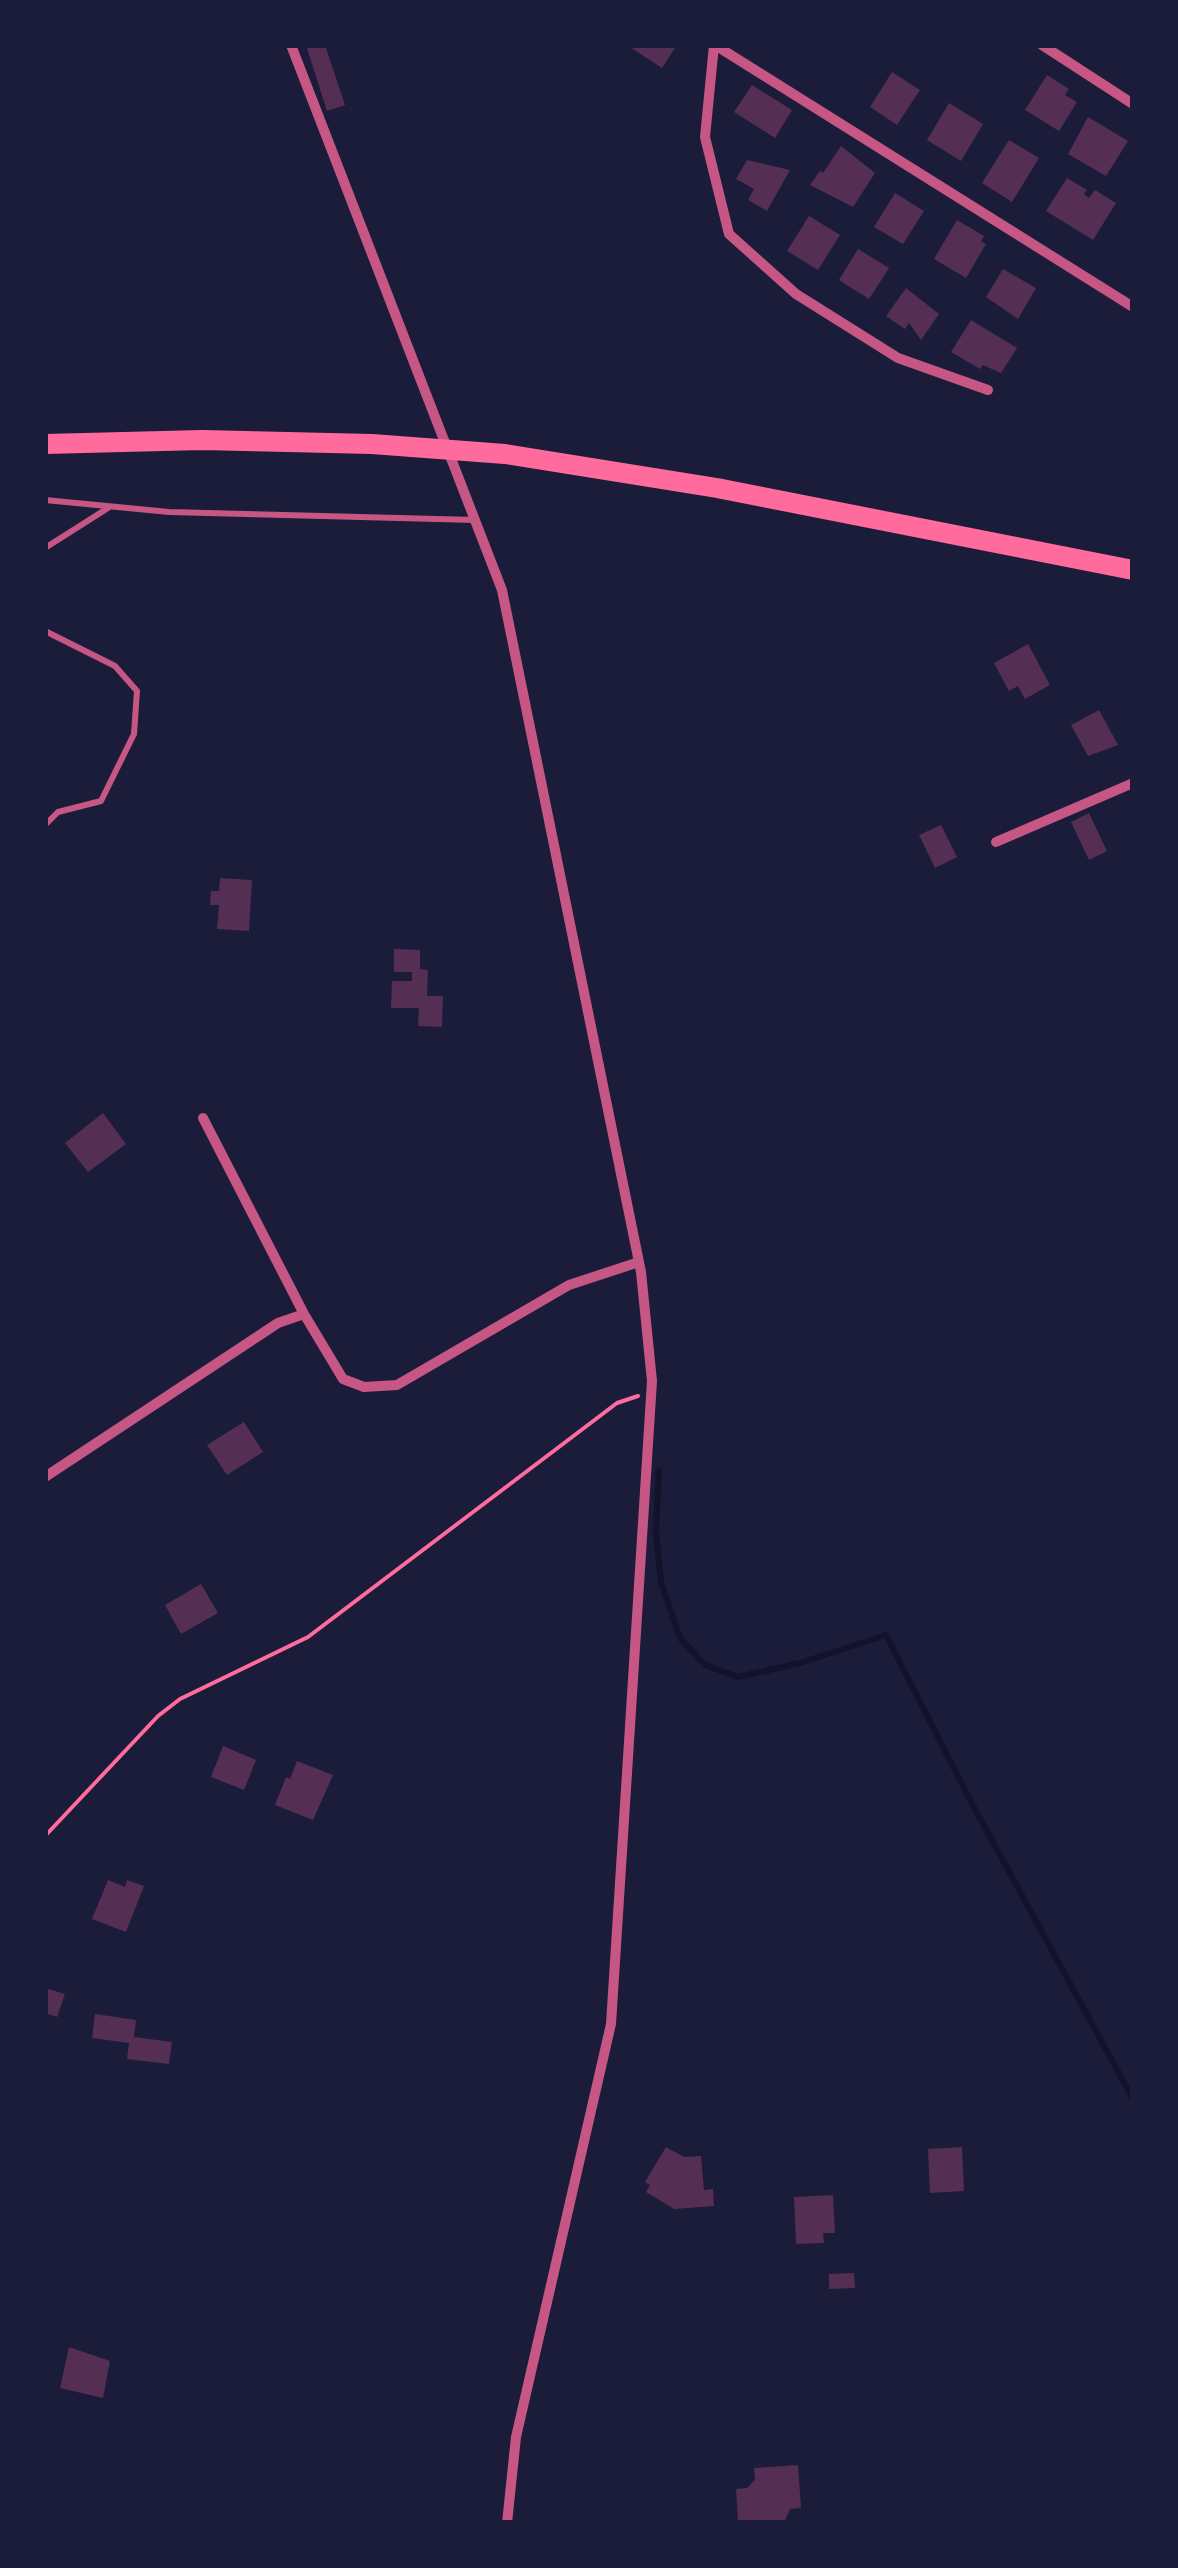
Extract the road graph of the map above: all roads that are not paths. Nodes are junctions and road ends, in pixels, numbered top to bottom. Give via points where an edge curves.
1 (291, 45) edge
2 (714, 45) edge
3 (1042, 45) edge
4 (1133, 104) edge
5 (1133, 307) edge
6 (988, 390) dead end
7 (45, 444) edge
8 (45, 500) edge
9 (109, 508) junction
10 (475, 520) junction
11 (45, 548) edge
12 (1133, 570) edge
13 (45, 632) edge
14 (1133, 783) edge
15 (45, 825) edge
16 (996, 842) dead end
17 (203, 1118) dead end
18 (639, 1262) junction
19 (304, 1314) junction
20 (45, 1477) edge
21 (507, 2523) edge

1 - 10 street
2 - 5 street
2 - 6 street via 706,137 730,234 796,294 898,358
3 - 4 street
7 - 12 highway via 372,444 522,456
8 - 9 lane
9 - 10 lane
9 - 11 lane
10 - 18 street via 502,590
13 - 15 lane via 115,666 137,691 134,734 100,802 58,812
14 - 16 street
17 - 19 street
18 - 19 street via 569,1286 397,1384 364,1387 343,1379
18 - 21 street via 652,1392 611,2024 516,2437
19 - 20 street via 278,1323

